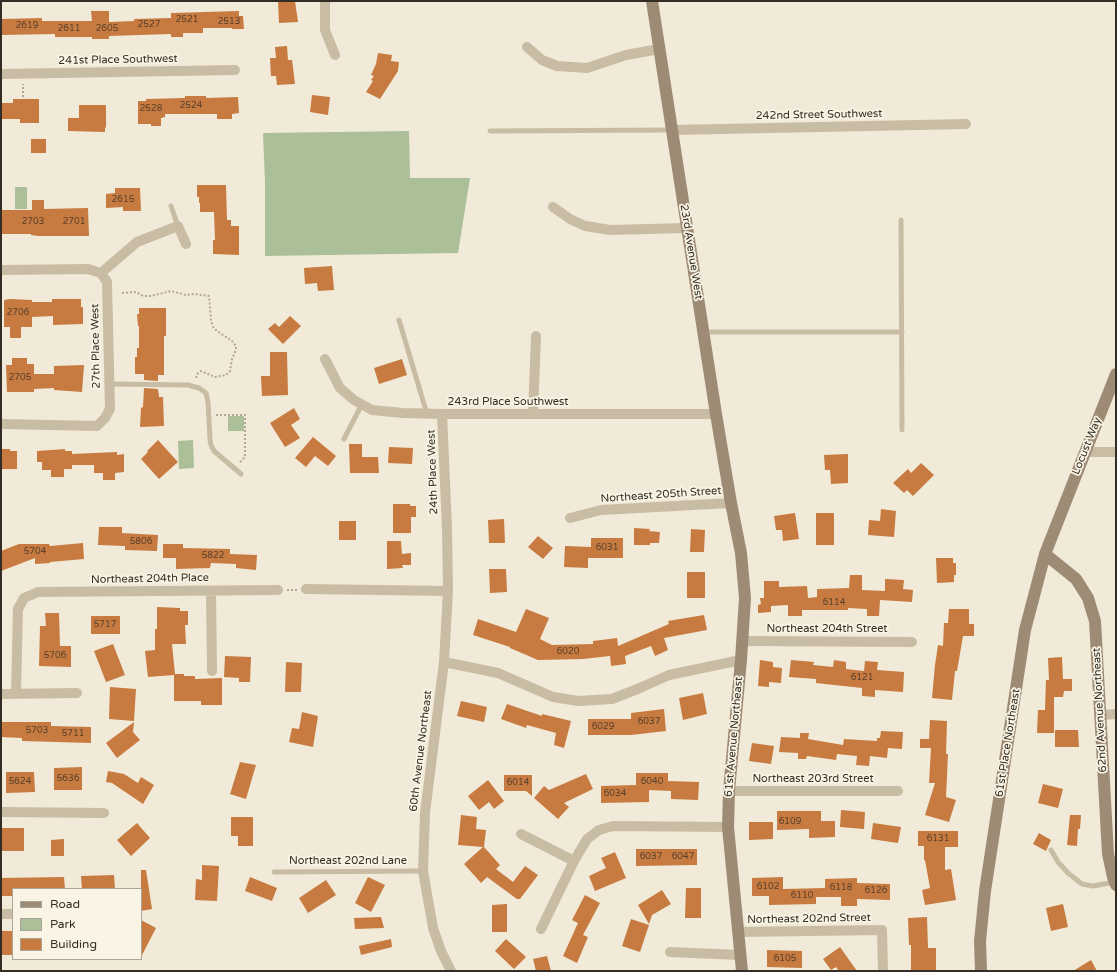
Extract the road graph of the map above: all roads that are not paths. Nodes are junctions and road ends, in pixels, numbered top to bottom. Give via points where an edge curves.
1 (325, 1) edge
2 (652, 1) edge
3 (527, 47) dead end
4 (660, 49) junction
5 (335, 55) dead end
6 (235, 70) dead end
7 (1, 74) edge
8 (966, 124) dead end
9 (672, 130) junction
10 (490, 131) dead end
11 (171, 206) dead end
12 (554, 207) dead end
13 (901, 220) dead end
14 (178, 226) junction
15 (688, 228) junction
16 (186, 244) dead end
17 (1, 270) edge
18 (101, 273) junction
19 (399, 320) dead end
20 (704, 332) junction
21 (902, 332) junction
22 (536, 336) dead end
23 (325, 359) dead end
24 (1116, 374) edge
25 (109, 384) junction
26 (362, 404) junction
27 (427, 414) junction
28 (442, 414) junction
29 (533, 414) junction
30 (716, 414) junction
31 (1, 424) edge
32 (902, 430) dead end
33 (344, 439) dead end
34 (1085, 452) junction
35 (1116, 452) edge
36 (241, 474) dead end
37 (731, 503) junction
38 (570, 518) dead end
39 (1058, 518) joint
40 (447, 529) joint
41 (1045, 554) junction
42 (306, 589) road end
43 (278, 590) road end
44 (211, 591) junction
45 (448, 591) junction
46 (742, 641) junction
47 (912, 642) dead end
48 (741, 660) junction
49 (444, 662) junction
50 (212, 671) dead end
51 (16, 693) junction
52 (77, 693) dead end
53 (1, 694) edge
54 (1116, 714) edge
55 (1100, 715) junction
56 (729, 791) junction
57 (898, 791) dead end
58 (1, 812) edge
59 (104, 813) dead end
60 (728, 827) junction
61 (521, 834) dead end
62 (1051, 850) dead end
63 (574, 861) junction
64 (423, 871) junction
65 (274, 872) dead end
66 (1115, 884) edge
67 (1, 914) edge
68 (12, 914) edge
69 (541, 929) dead end
70 (738, 932) junction
71 (670, 952) dead end
72 (740, 955) junction
73 (451, 971) edge
74 (742, 971) edge
75 (883, 971) edge
76 (981, 971) edge

1 - 5 street via 325,30
2 - 4 street, 23rd Avenue West
3 - 4 street via 542,60 557,66 587,68 626,55
4 - 9 street, 23rd Avenue West
6 - 7 street, 241st Place Southwest
8 - 9 street, 242nd Street Southwest
9 - 10 lane
9 - 15 street, 23rd Avenue West
11 - 14 lane
12 - 15 street via 585,226 610,230
13 - 21 lane
14 - 16 street
14 - 18 street via 137,242
15 - 20 street, 23rd Avenue West
17 - 18 street via 88,269
18 - 25 street, 27th Place West via 107,282
19 - 27 lane
20 - 21 lane
20 - 30 street, 23rd Avenue West
21 - 32 lane
22 - 29 street
23 - 26 street, 243rd Place Southwest via 340,388
24 - 34 street, Locust Way
25 - 31 street, 27th Place West via 110,409 98,426
25 - 36 lane via 188,385 199,388 206,393 208,402 211,445 214,451
26 - 27 street, 243rd Place Southwest via 372,410
26 - 33 lane
27 - 28 street, 243rd Place Southwest
28 - 29 street, 243rd Place Southwest
28 - 40 street, 24th Place West
29 - 30 street, 243rd Place Southwest
30 - 37 street, 23rd Avenue West
34 - 35 street
34 - 39 street, Locust Way
37 - 38 street, Northeast 205th Street via 601,510
37 - 46 street, 61st Avenue Northeast via 742,553 745,598
39 - 41 street, 61st Place Northeast
40 - 45 street, 60th Avenue Northeast
41 - 55 street, 62nd Avenue Northeast via 1076,579 1088,598 1095,621
41 - 76 street, 61st Place Northeast via 1025,630 985,890 980,941
42 - 45 street
43 - 44 street, Northeast 204th Place
44 - 50 street
44 - 51 street, Northeast 204th Place via 38,592 24,598 18,609
45 - 49 street, 60th Avenue Northeast
46 - 47 street, Northeast 204th Street
46 - 48 street, 61st Avenue Northeast
48 - 49 street via 669,675 612,699 578,701 553,697 498,673
48 - 56 street, 61st Avenue Northeast
49 - 64 street, 60th Avenue Northeast via 426,813
51 - 52 street
51 - 53 street
54 - 55 street
55 - 66 street, 62nd Avenue Northeast via 1108,854
56 - 57 street, Northeast 203rd Street
56 - 60 street, 61st Avenue Northeast
58 - 59 street
60 - 63 street via 613,826 599,830 586,839
60 - 70 street, 61st Avenue Northeast
61 - 63 street
62 - 66 lane via 1068,873 1082,884
63 - 69 street
64 - 65 lane, Northeast 202nd Lane
64 - 73 street, 60th Avenue Northeast via 433,928
67 - 68 street
70 - 72 street, 61st Avenue Northeast
70 - 75 street, Northeast 202nd Street via 882,930
71 - 72 street
72 - 74 street, 61st Avenue Northeast

